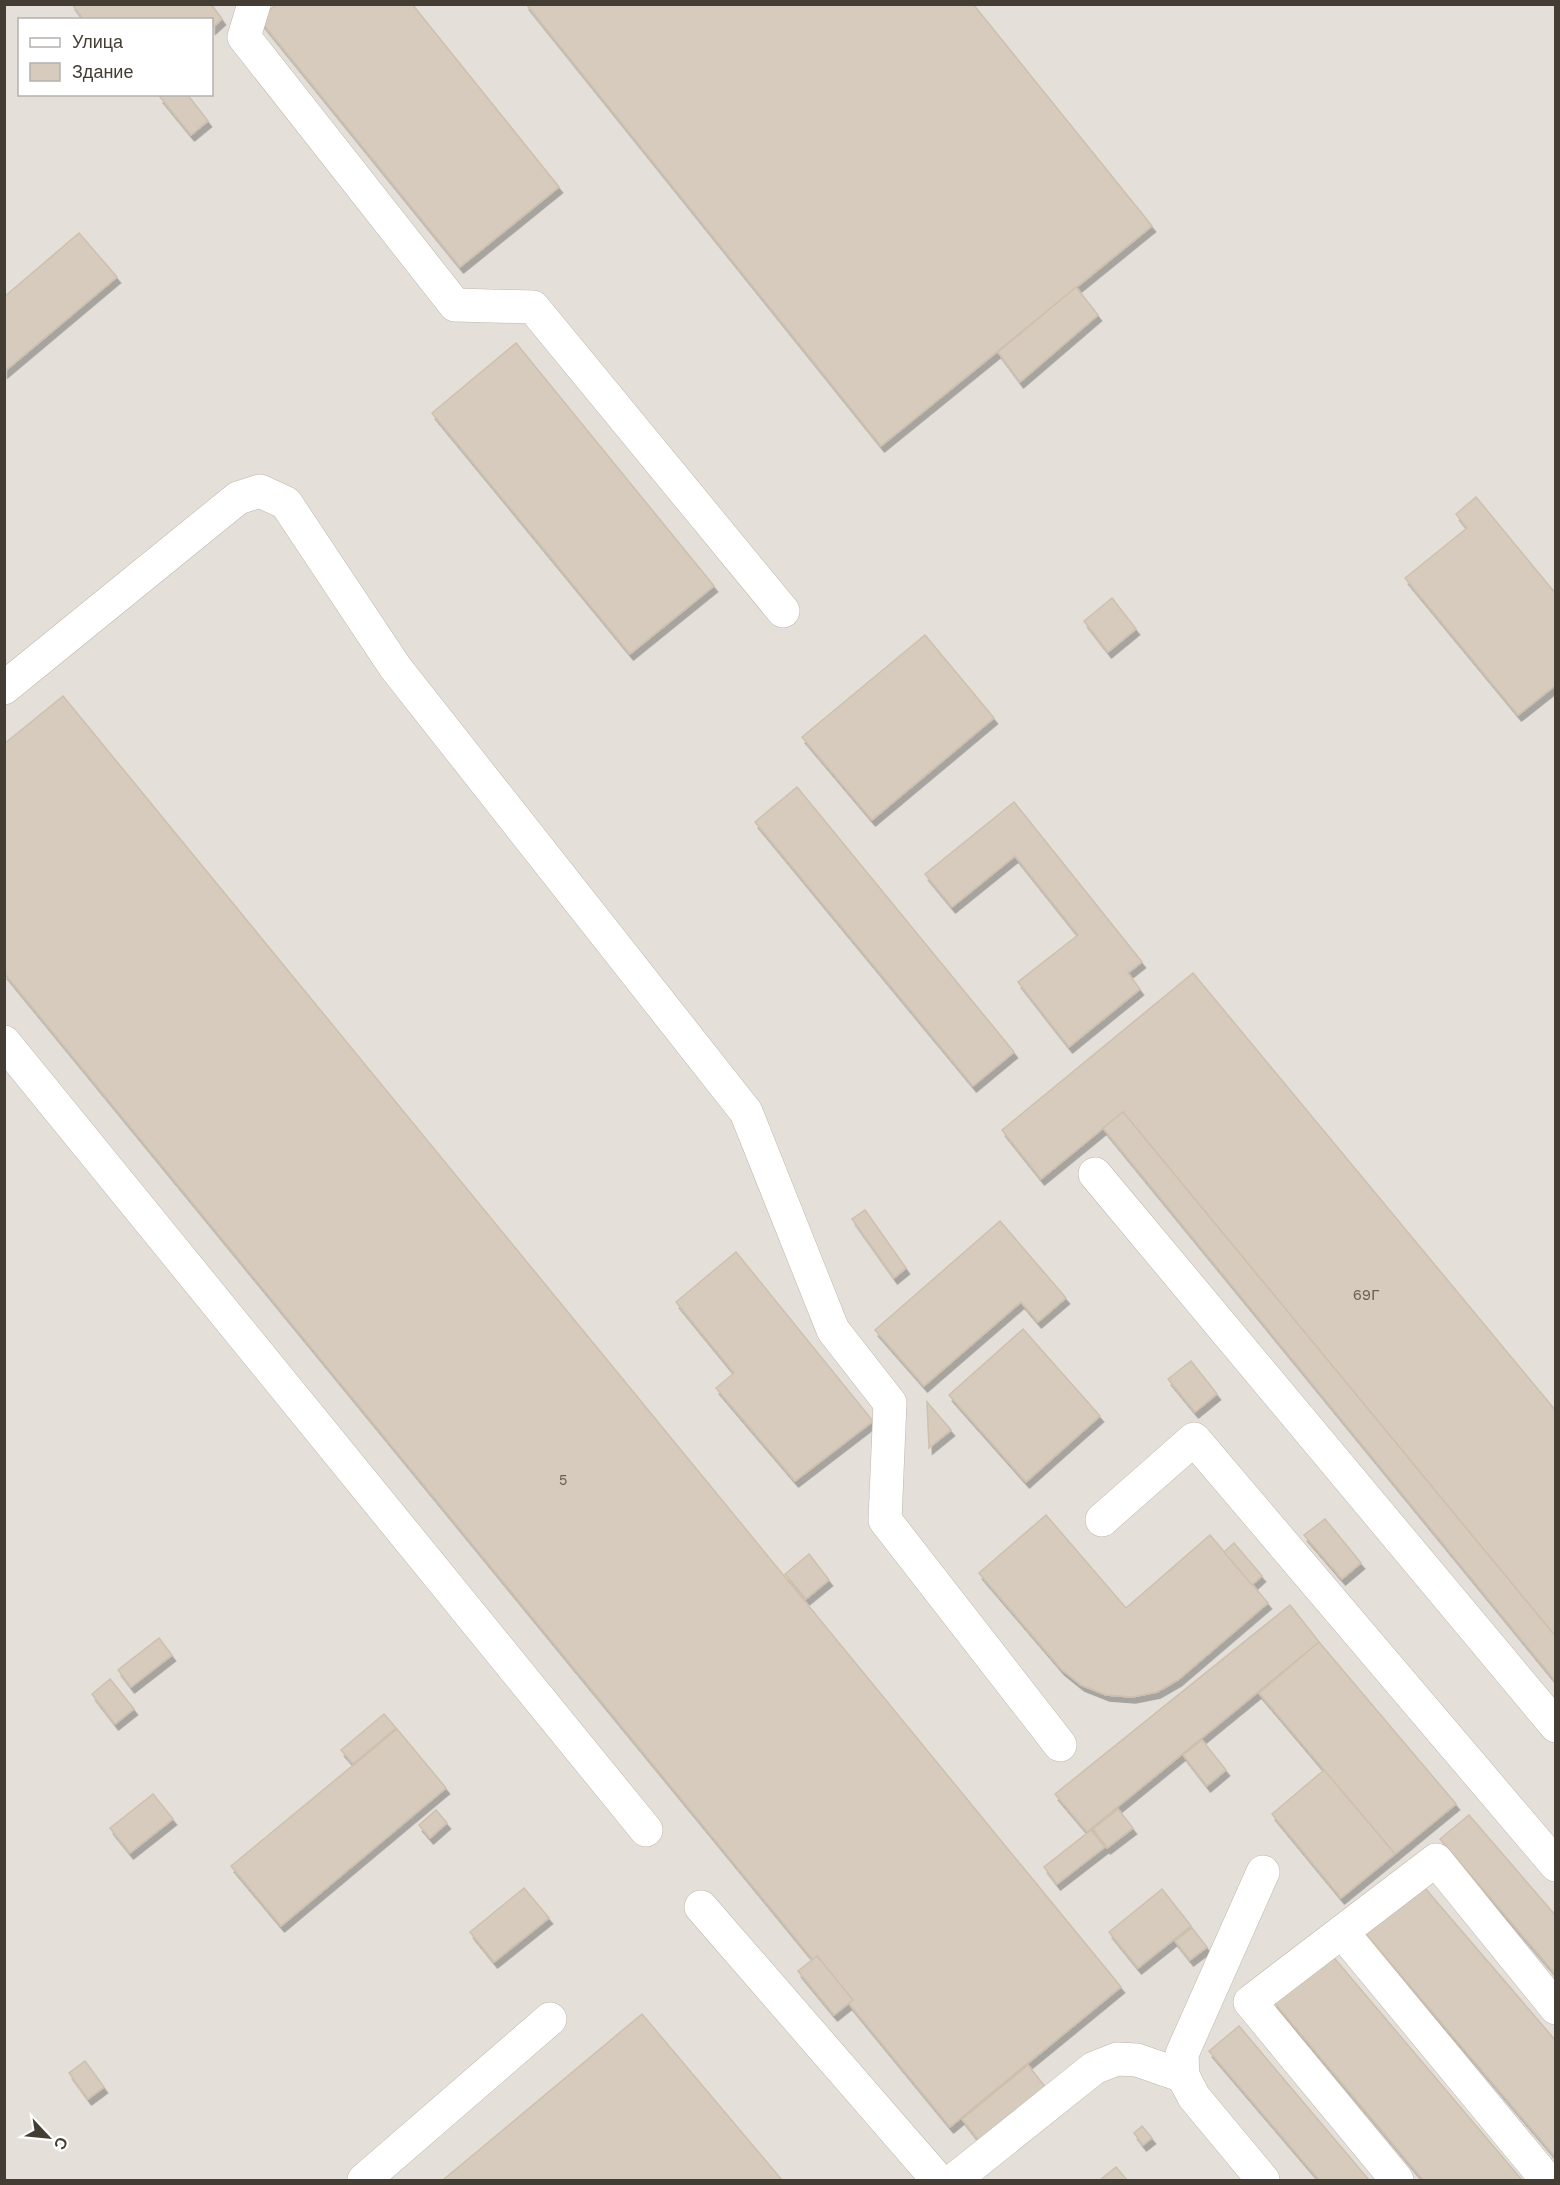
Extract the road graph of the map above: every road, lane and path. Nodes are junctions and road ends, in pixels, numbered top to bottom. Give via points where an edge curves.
1 (254, 4) edge
2 (783, 611) dead end
3 (4, 688) edge
4 (4, 1042) edge
5 (1095, 1174) dead end
6 (1102, 1520) dead end
7 (1556, 1726) edge
8 (1060, 1745) dead end
9 (646, 1830) dead end
10 (1556, 1865) edge
11 (1263, 1872) dead end
12 (701, 1907) dead end
13 (1342, 1932) junction
14 (1556, 2008) edge
15 (550, 2019) dead end
16 (1183, 2076) junction
17 (364, 2181) edge
18 (938, 2181) edge
19 (954, 2181) edge
20 (1263, 2181) edge
21 (1397, 2181) edge
22 (1547, 2181) edge

1 - 2 lane via 244,37 455,305 533,307
3 - 8 lane via 238,498 260,491 286,503 395,667 746,1112 833,1330 890,1403 885,1520
4 - 9 lane
5 - 7 lane
6 - 10 lane via 1194,1438
11 - 16 lane via 1182,2054
12 - 18 lane
13 - 14 lane via 1436,1860
13 - 21 lane via 1250,2002
13 - 22 lane
15 - 17 lane
16 - 19 lane via 1137,2060 1117,2059 1094,2068
16 - 20 lane via 1194,2097

